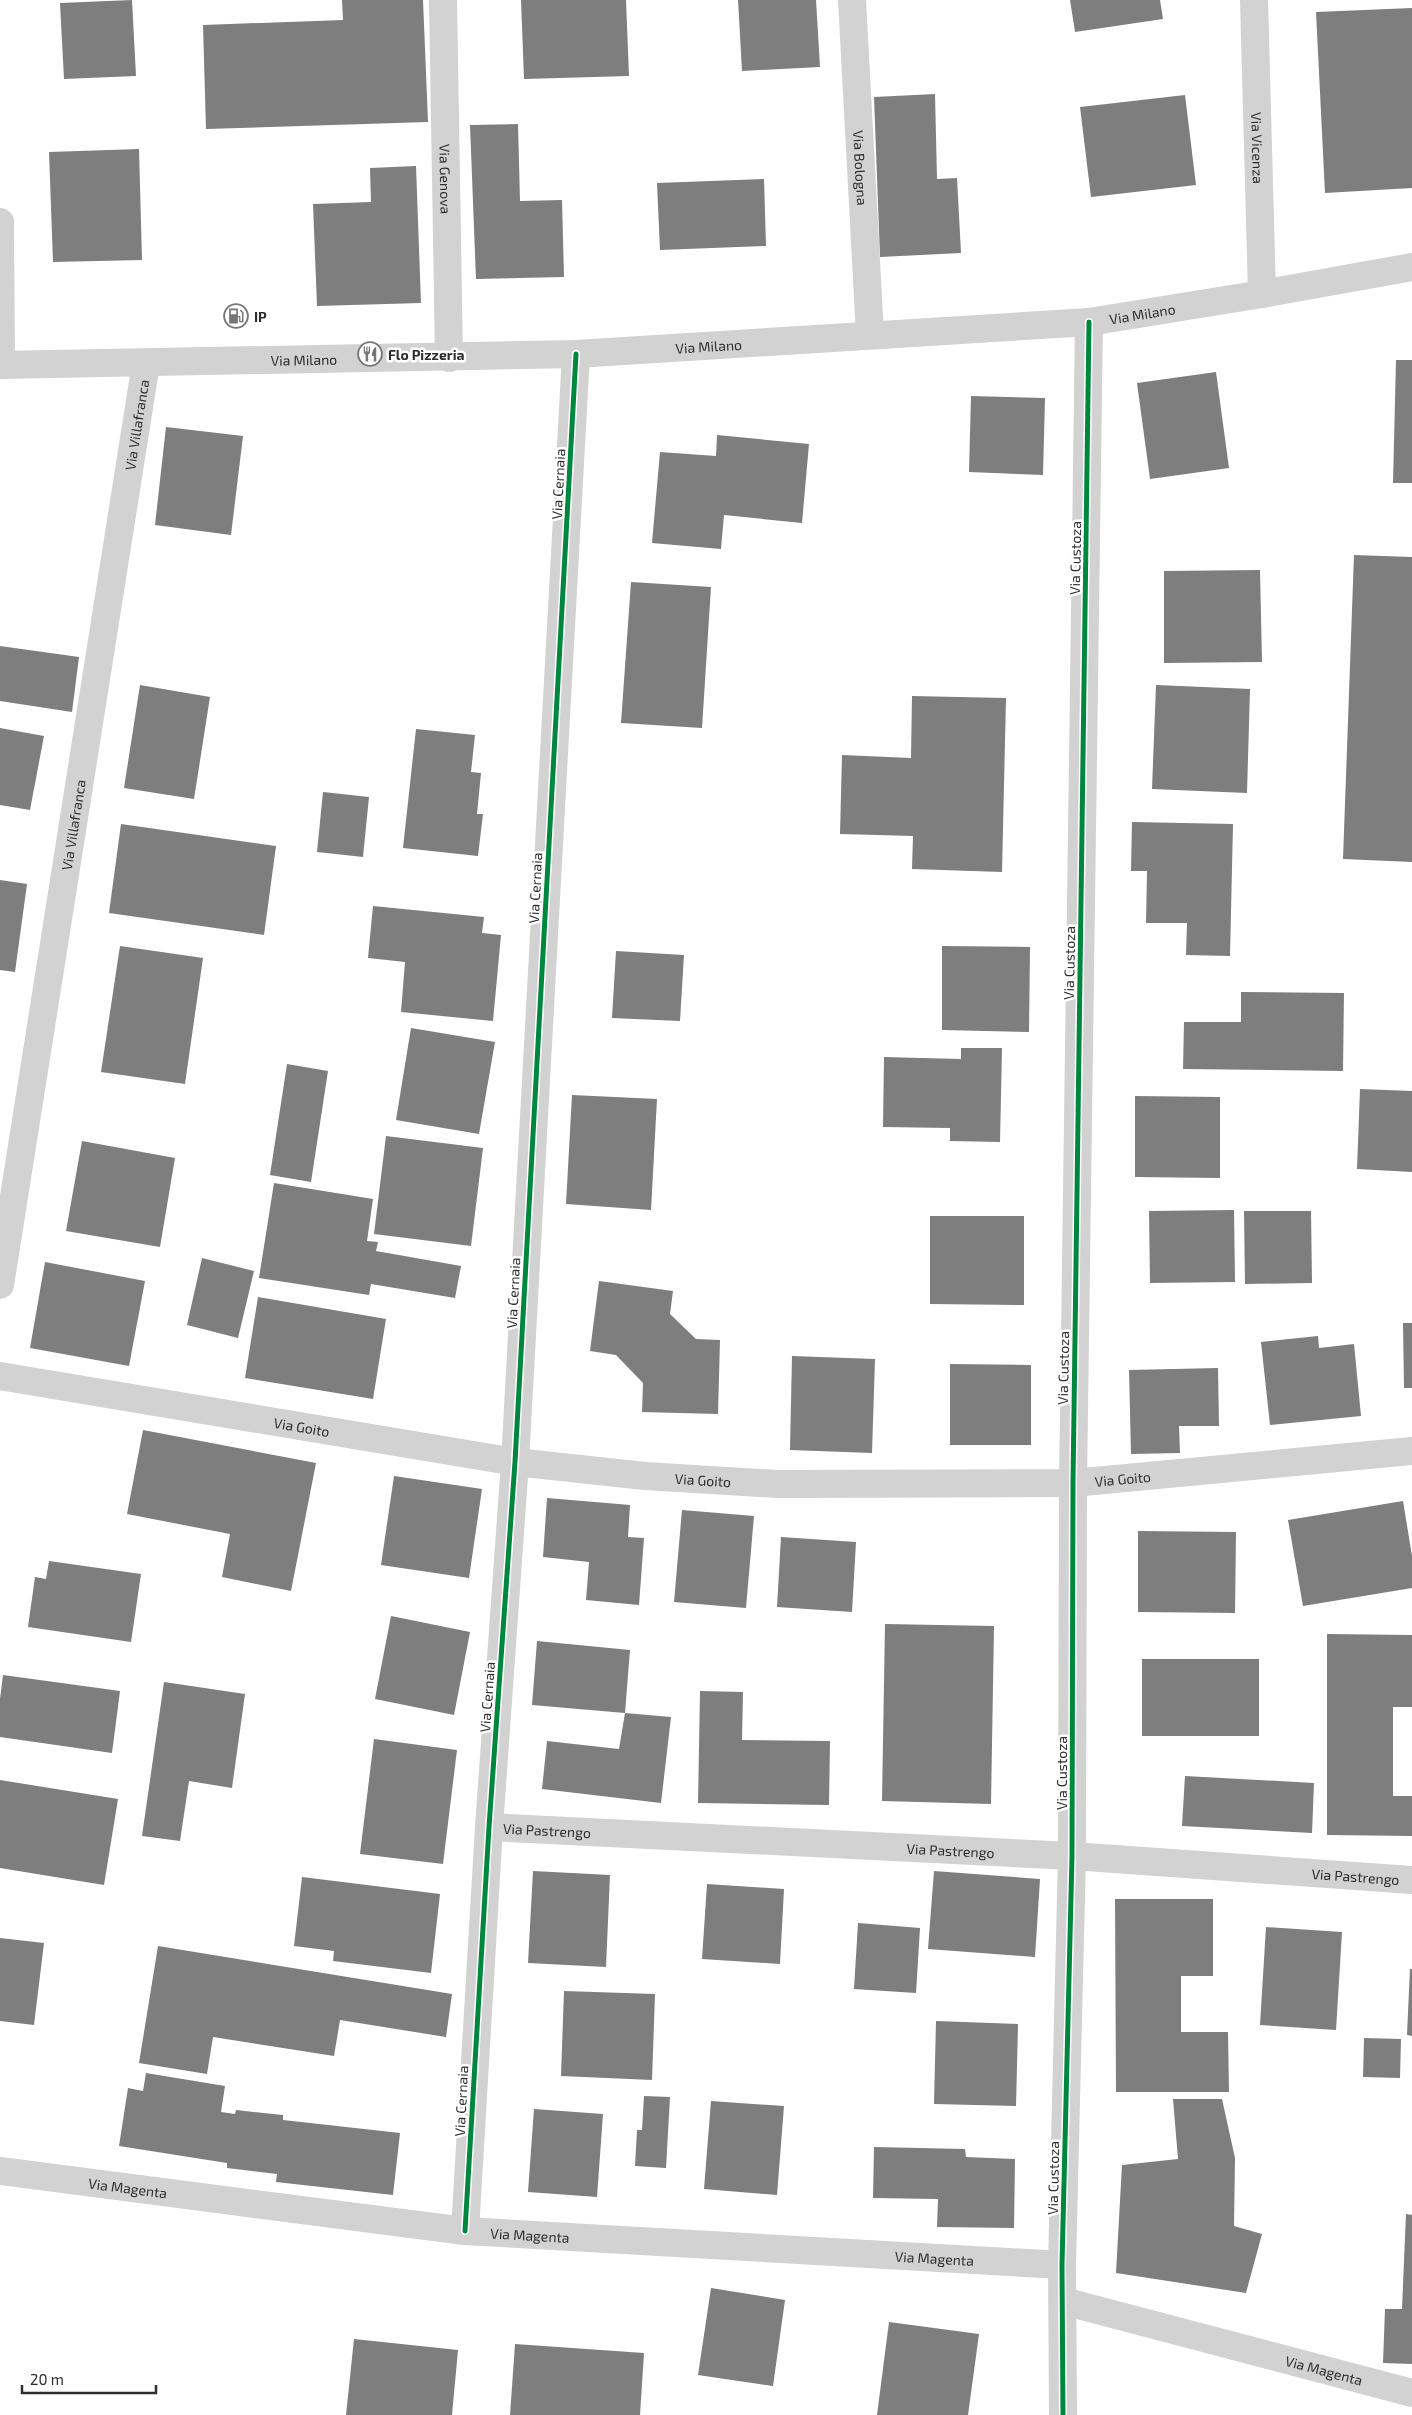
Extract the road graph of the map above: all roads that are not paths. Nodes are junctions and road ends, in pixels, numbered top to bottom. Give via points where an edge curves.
1 (443, 0) edge
2 (852, 0) edge
3 (1254, 0) edge
4 (0, 222) edge
5 (1412, 266) edge
6 (1262, 294) junction
7 (1089, 322) junction
8 (870, 336) junction
9 (576, 354) junction
10 (449, 358) junction
11 (146, 363) junction
12 (1, 365) edge
13 (0, 1285) edge
14 (0, 1376) edge
15 (1412, 1451) edge
16 (515, 1462) junction
17 (1073, 1484) junction
18 (489, 1827) junction
19 (1072, 1856) junction
20 (1412, 1880) edge
21 (0, 2171) edge
22 (465, 2231) junction
23 (1062, 2265) junction
24 (1063, 2301) junction
25 (1412, 2393) edge
26 (1063, 2415) edge

1 - 10 street, Via Genova
2 - 8 street, Via Bologna
3 - 6 street, Via Vicenza
4 - 12 street
5 - 6 street, Via Milano
6 - 7 street, Via Milano
7 - 8 street, Via Milano
7 - 17 street, Via Custoza
8 - 9 street, Via Milano
9 - 10 street, Via Milano
9 - 16 street, Via Cernaia
10 - 11 street, Via Milano
11 - 12 street, Via Milano
11 - 13 street, Via Villafranca
14 - 16 street, Via Goito
15 - 17 street, Via Goito
16 - 17 street, Via Goito via 645,1476 778,1484
16 - 18 street, Via Cernaia
17 - 19 street, Via Custoza
18 - 19 street, Via Pastrengo
18 - 22 street, Via Cernaia
19 - 20 street, Via Pastrengo
19 - 23 street, Via Custoza
21 - 22 street, Via Magenta
22 - 23 street, Via Magenta
23 - 24 street, Via Custoza
24 - 25 street, Via Magenta
24 - 26 street, Via Custoza

